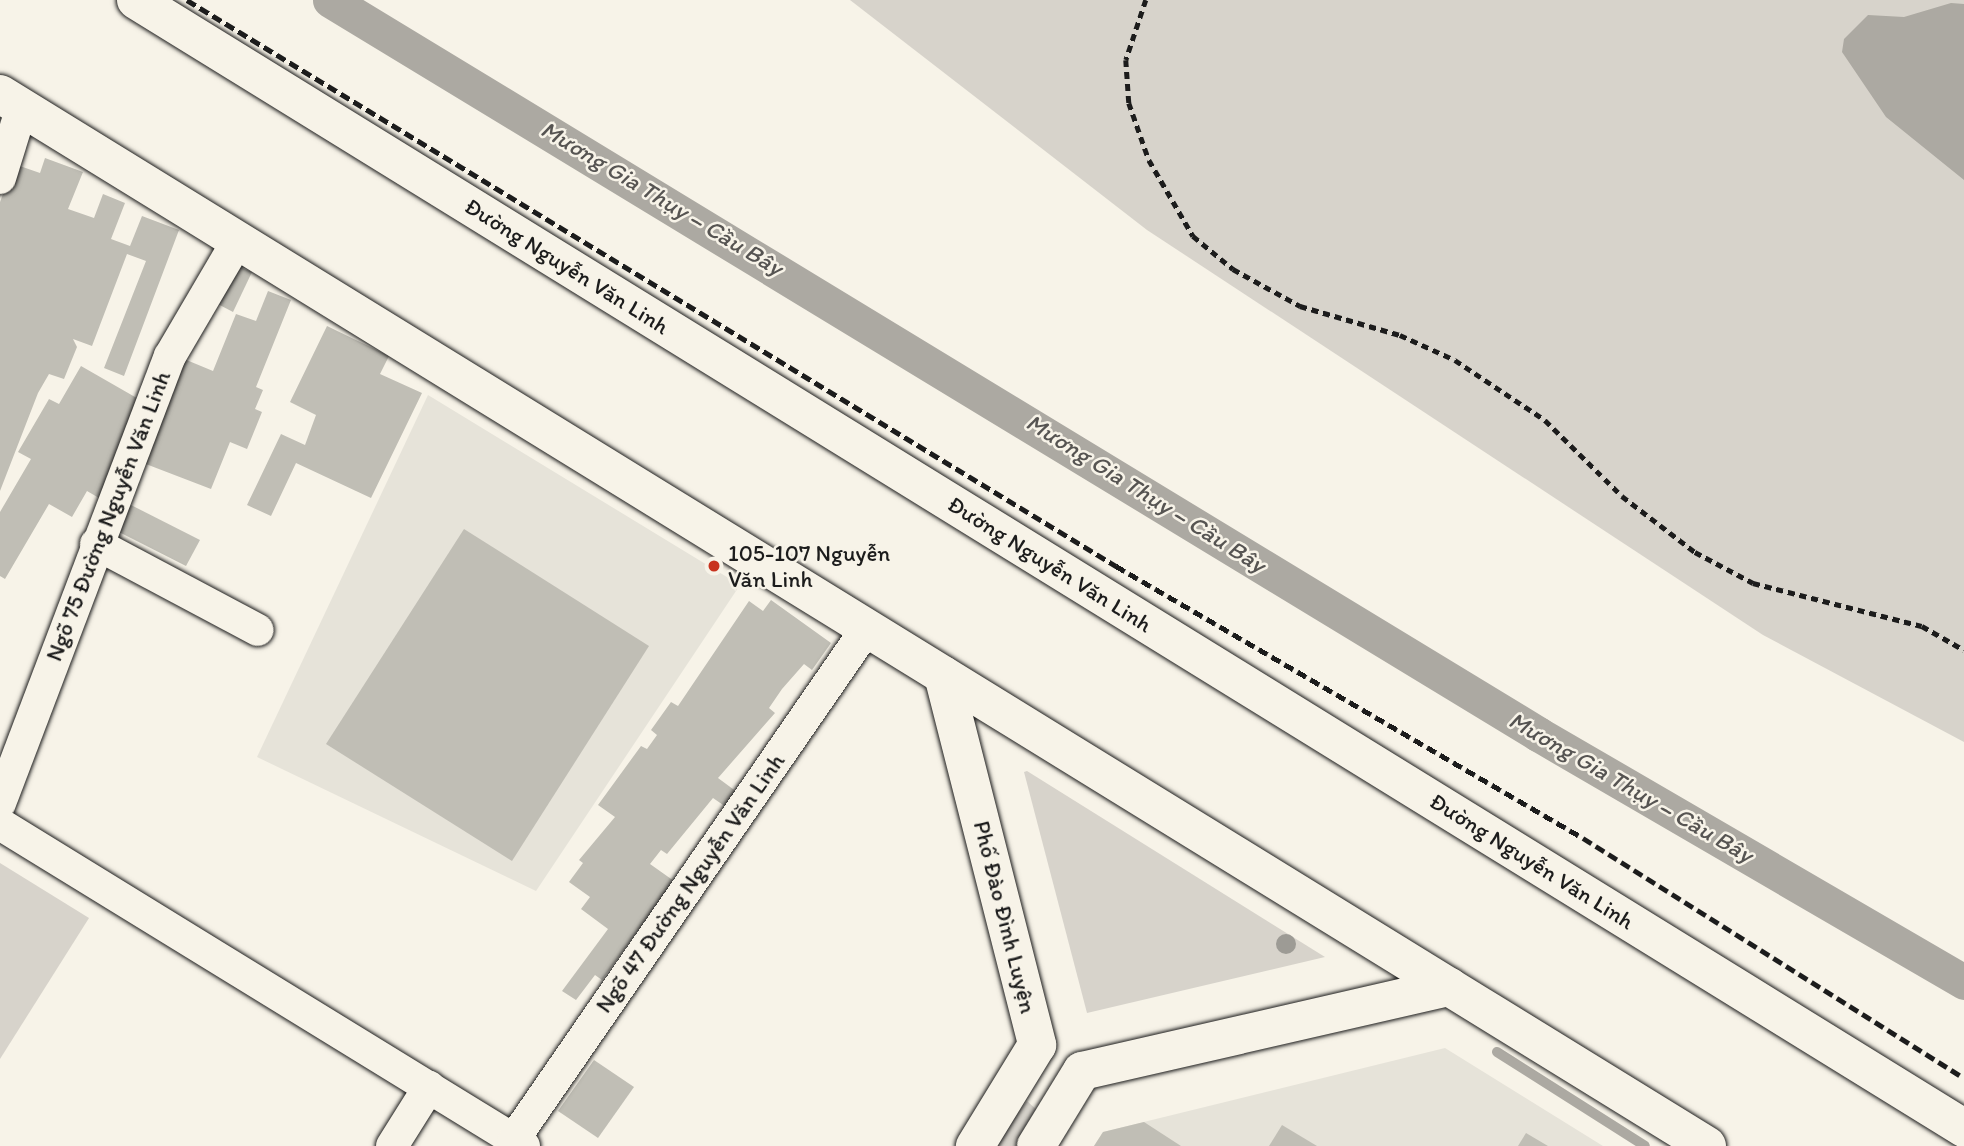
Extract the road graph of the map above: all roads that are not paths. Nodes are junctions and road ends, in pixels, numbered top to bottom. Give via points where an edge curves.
1 (136, 0) edge
2 (11, 101) edge
3 (0, 178) edge
4 (238, 240) junction
5 (96, 544) junction
6 (867, 628) junction
7 (258, 631) dead end
8 (943, 675) junction
9 (0, 803) edge
10 (0, 824) edge
11 (1450, 987) junction
12 (1037, 1045) junction
13 (1082, 1071) junction
14 (429, 1087) junction
15 (1964, 1128) edge
16 (519, 1143) edge
17 (392, 1146) edge
18 (975, 1146) edge
19 (1035, 1146) edge
20 (1707, 1146) edge

1 - 15 main road, Đường Nguyễn Văn Linh
2 - 3 street
2 - 4 main road
4 - 5 street, Ngõ 75 Đường Nguyễn Văn Linh via 170,356
4 - 6 main road
5 - 7 street
5 - 9 street, Ngõ 75 Đường Nguyễn Văn Linh
6 - 8 main road
6 - 16 street, Ngõ 47 Đường Nguyễn Văn Linh
8 - 11 main road
8 - 12 main road, Phố Đào Đình Luyện
10 - 14 street
11 - 13 main road
11 - 20 main road
12 - 13 main road
12 - 18 main road, Phố Đào Đình Luyện
13 - 19 main road
14 - 16 street
14 - 17 street

